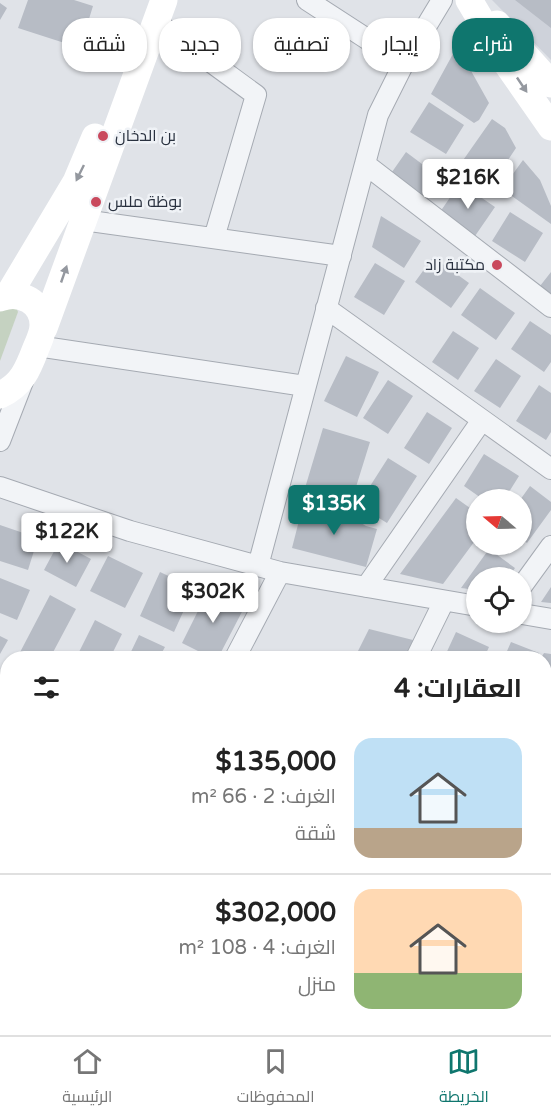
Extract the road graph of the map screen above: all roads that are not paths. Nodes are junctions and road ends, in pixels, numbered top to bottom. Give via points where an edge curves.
1 (307, 0) edge
2 (442, 0) edge
3 (468, 0) edge
4 (475, 0) edge
5 (155, 8) edge
6 (431, 18) edge
7 (362, 36) edge
8 (400, 72) edge
9 (551, 84) edge
10 (551, 128) edge
11 (365, 164) junction
12 (83, 220) junction
13 (214, 238) junction
14 (341, 256) junction
15 (5, 296) edge
16 (551, 307) edge
17 (326, 308) junction
18 (40, 337) junction
19 (27, 372) junction
20 (305, 386) junction
21 (0, 395) edge
22 (482, 420) junction
23 (0, 441) edge
24 (551, 469) edge
25 (0, 487) edge
26 (551, 546) edge
27 (258, 566) junction
28 (280, 572) junction
29 (532, 572) edge
30 (366, 587) junction
31 (444, 601) junction
32 (466, 604) edge
33 (532, 616) edge
34 (551, 619) edge
35 (239, 651) edge
36 (419, 651) edge

1 - 7 street
2 - 6 street
3 -> 10 street
4 - 9 street
5 - 12 street
5 - 13 street via 255,94
5 -> 15 street via 83,167
8 - 11 street via 378,115
11 - 14 street
11 - 16 street
12 - 13 street
18 -> 12 street
13 - 14 street
14 - 17 street
15 - 18 street via 27,298 40,311
17 - 20 street
17 - 22 street
18 - 19 street
18 - 20 street
19 - 21 street
19 - 23 street
20 - 27 street
22 - 24 street
22 - 30 street
25 - 27 street via 129,531
26 - 29 street
27 - 28 street
28 - 30 street
28 - 35 street
30 - 31 street
31 - 32 street
31 - 36 street
33 - 34 street

